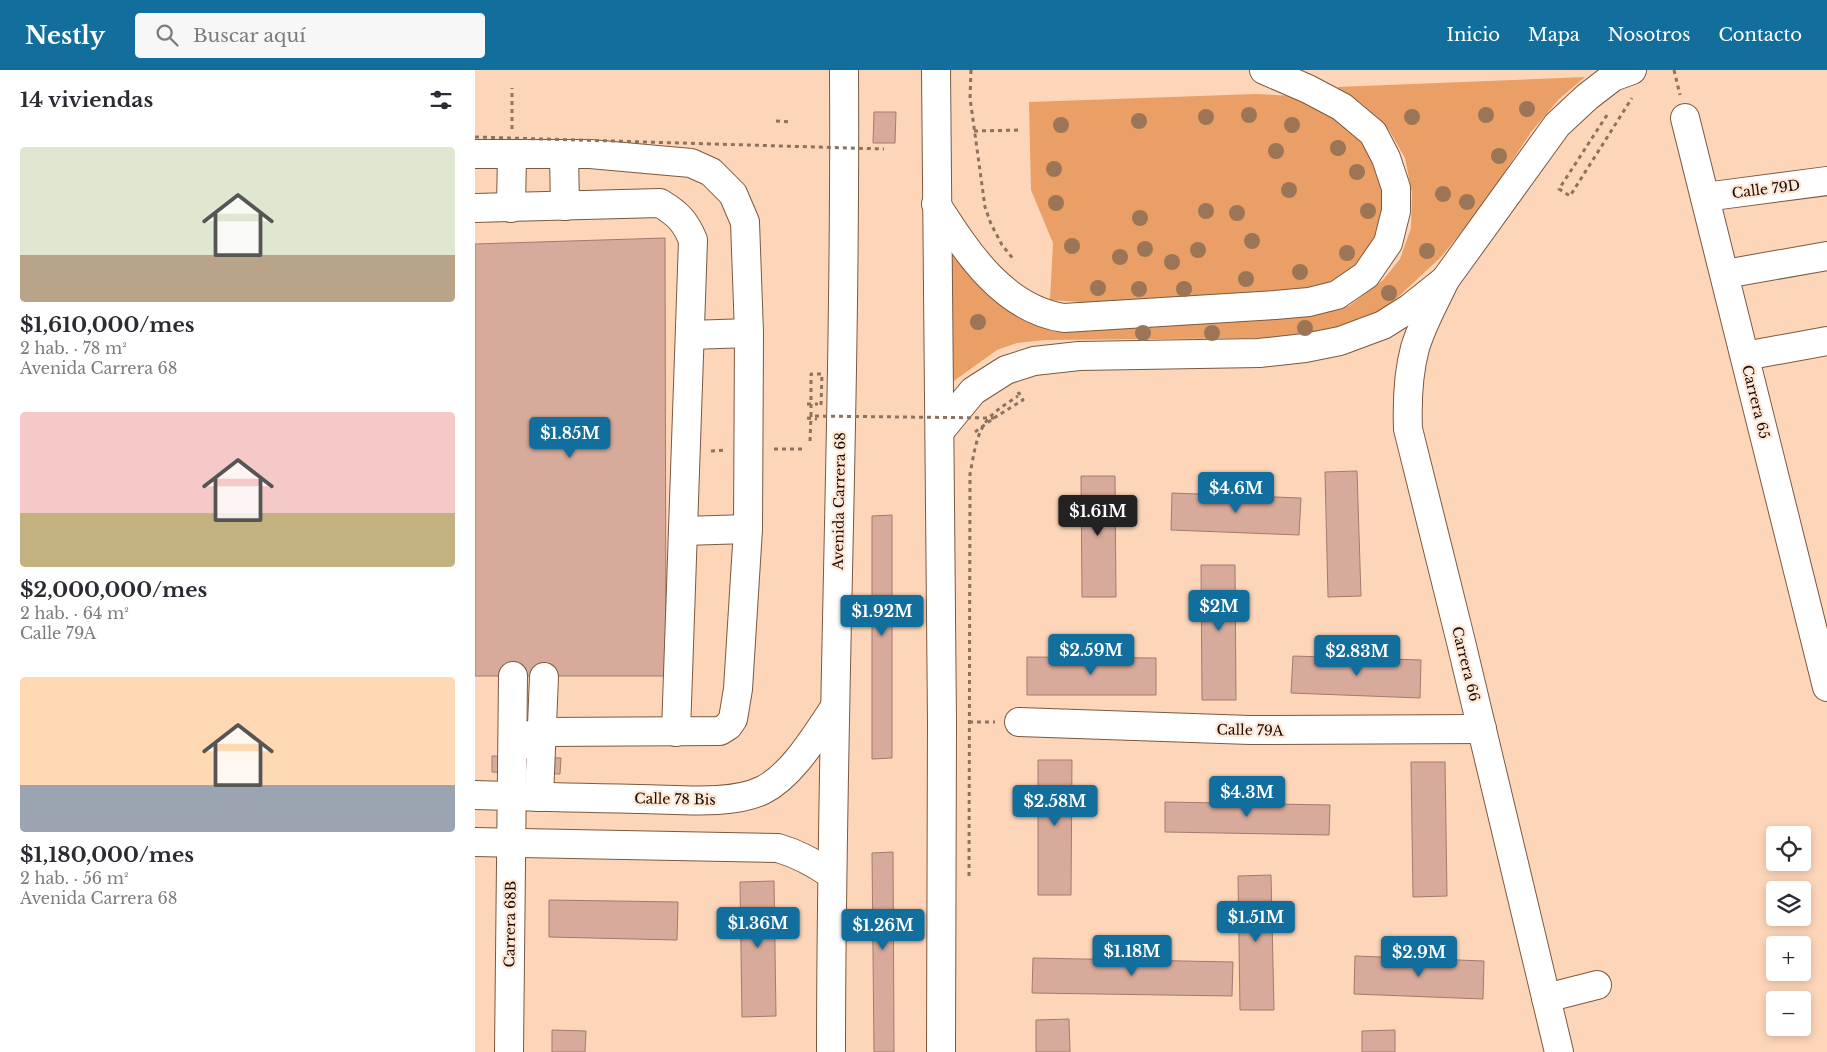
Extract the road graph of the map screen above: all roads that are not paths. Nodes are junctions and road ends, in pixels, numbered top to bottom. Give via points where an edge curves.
1 (844, 70) edge
2 (936, 70) edge
3 (1264, 70) edge
4 (1632, 70) edge
5 (1685, 118) dead end
6 (475, 154) edge
7 (512, 154) junction
8 (564, 154) junction
9 (1827, 182) edge
10 (1705, 197) junction
11 (936, 204) junction
12 (565, 206) junction
13 (475, 208) edge
14 (511, 208) junction
15 (1827, 256) edge
16 (1725, 274) junction
17 (1445, 280) junction
18 (749, 333) junction
19 (690, 335) junction
20 (1827, 340) edge
21 (1745, 356) junction
22 (940, 430) junction
23 (748, 529) junction
24 (683, 531) junction
25 (1818, 613) edge
26 (513, 676) dead end
27 (544, 677) dead end
28 (1827, 687) edge
29 (835, 707) junction
30 (1019, 722) road end
31 (1482, 729) junction
32 (542, 732) junction
33 (676, 732) junction
34 (513, 753) junction
35 (475, 796) edge
36 (512, 796) junction
37 (539, 797) junction
38 (475, 842) edge
39 (511, 843) junction
40 (832, 875) junction
41 (1597, 986) dead end
42 (1546, 998) junction
43 (509, 1052) edge
44 (831, 1052) edge
45 (941, 1052) edge
46 (1559, 1052) edge

1 - 29 main road, Avenida Carrera 68 via 845,230
2 - 11 main road
3 - 11 main road via 1342,107 1373,133 1396,188 1396,211 1388,243 1366,275 1337,295 1275,305 1064,318 1048,316 1003,290 987,275
4 - 17 main road via 1613,77 1557,125
5 - 10 main road, Carrera 65
6 - 7 main road
7 - 8 main road
7 - 14 main road
8 - 12 main road
8 - 18 main road via 691,162 711,172 733,194 745,222
9 - 10 main road, Calle 79D
10 - 16 main road, Carrera 65
11 - 22 main road
12 - 14 main road
12 - 19 main road via 660,203 675,212 687,226 693,240
13 - 14 main road
15 - 16 main road
16 - 21 main road, Carrera 65
17 - 22 main road via 1383,325 1340,341 1259,353 1079,356 1034,362 1006,370 973,391
17 - 31 main road, Carrera 66 via 1415,348 1407,403 1408,429
18 - 19 main road
18 - 23 main road
19 - 24 main road
20 - 21 main road
21 - 25 main road, Carrera 65
22 - 45 main road
23 - 24 main road
23 - 33 main road via 739,689 733,719 720,731
24 - 33 main road
25 - 28 main road, Carrera 65
26 - 34 main road, Carrera 68B
27 - 32 main road
29 - 37 main road, Calle 78 Bis via 779,780 745,797 704,800
29 - 40 main road, Avenida Carrera 68
30 - 31 main road, Calle 79A via 1240,730
31 - 42 main road, Carrera 66
32 - 33 main road
32 - 34 main road via 526,736
32 - 37 main road
34 - 36 main road, Carrera 68B
35 - 36 main road, Calle 78 Bis
36 - 37 main road, Calle 78 Bis
36 - 39 main road, Carrera 68B
38 - 39 main road
39 - 40 main road via 778,848 794,852
39 - 43 main road, Carrera 68B
40 - 44 main road, Avenida Carrera 68
41 - 42 main road
42 - 46 main road, Carrera 66

